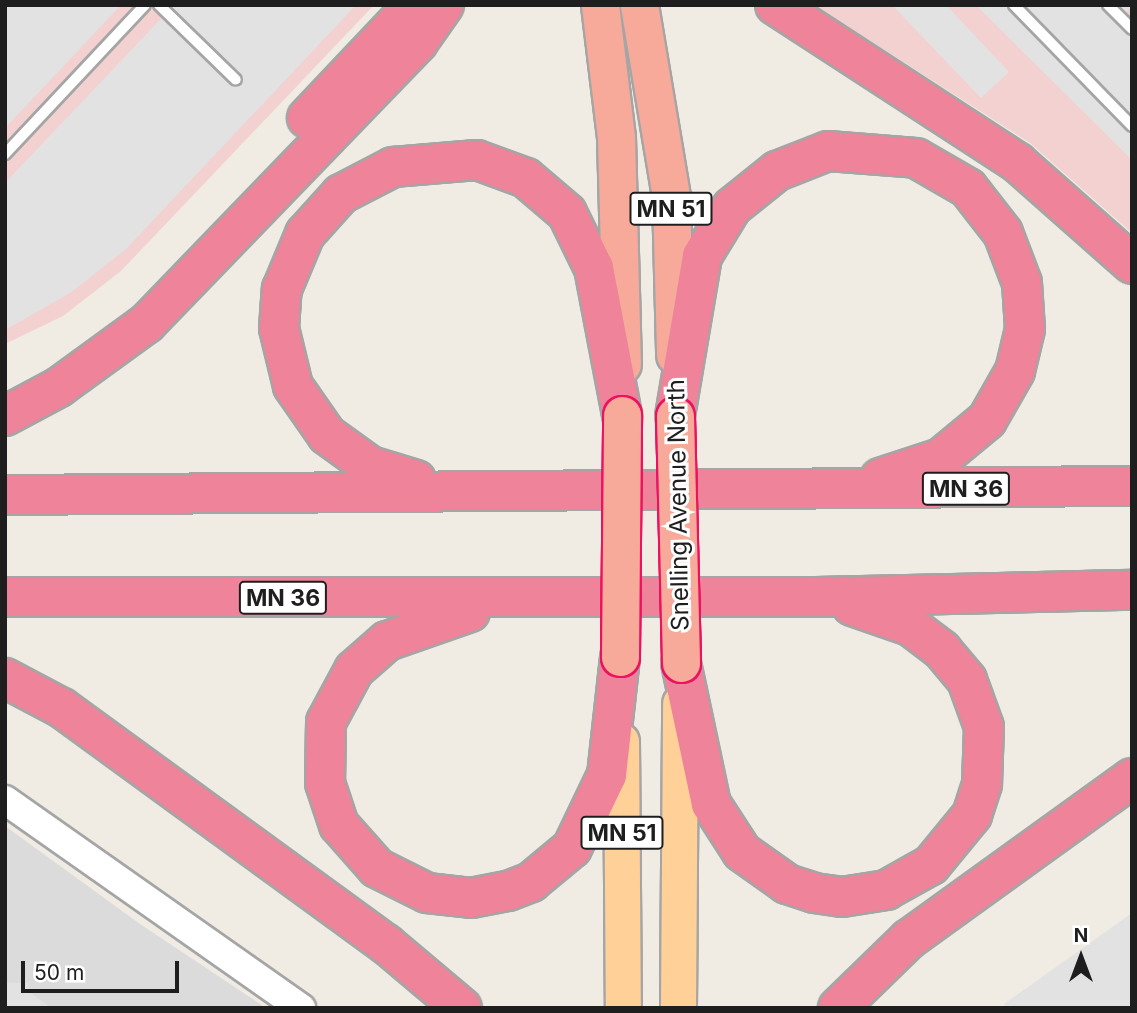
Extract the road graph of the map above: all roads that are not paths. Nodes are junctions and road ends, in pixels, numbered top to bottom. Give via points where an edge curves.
1 (145, 5) edge
2 (159, 5) edge
3 (414, 5) edge
4 (444, 5) edge
5 (600, 5) edge
6 (639, 5) edge
7 (775, 5) edge
8 (1014, 5) edge
9 (1108, 5) edge
10 (1132, 29) edge
11 (236, 80) dead end
12 (1132, 126) edge
13 (5, 154) edge
14 (1132, 264) edge
15 (5, 397) edge
16 (622, 415) junction
17 (5, 416) edge
18 (675, 416) junction
19 (1132, 486) edge
20 (445, 489) junction
21 (801, 491) junction
22 (5, 495) edge
23 (1132, 590) edge
24 (5, 597) edge
25 (816, 597) junction
26 (561, 598) junction
27 (620, 657) junction
28 (681, 663) junction
29 (5, 678) edge
30 (1132, 778) edge
31 (5, 800) edge
32 (301, 1008) edge
33 (462, 1008) edge
34 (623, 1008) edge
35 (678, 1008) edge
36 (838, 1008) edge

1 - 13 lane
2 - 11 lane
3 - 15 highway via 148,287
4 - 17 highway via 418,42 147,323 59,387
5 - 16 highway, MN 51 via 616,137
6 - 18 highway, Snelling Avenue North / MN 51 via 671,197
7 - 14 highway via 1018,163
8 - 12 lane
9 - 10 lane
16 - 20 highway via 594,268 582,236 548,194 477,160 425,161 366,178 322,212 291,260 279,318 283,356 309,413 348,452
16 - 27 highway, MN 51, bridge
18 - 21 highway via 702,256 732,207 754,186 828,151 886,152 942,171 988,210 1014,256 1026,315 1015,371 987,419 941,458 883,478
18 - 28 highway, Snelling Avenue North / MN 51, bridge
19 - 21 highway, MN 36
20 - 21 highway, MN 36
20 - 22 highway, MN 36
23 - 25 highway, MN 36
24 - 26 highway, MN 36
25 - 26 highway, MN 36
25 - 28 highway via 910,626 951,659 978,706 985,752 972,815 932,865 910,879 860,895 814,893 788,884 742,852 710,804
26 - 27 highway via 423,624 387,642 354,670 326,722 323,765 339,825 363,856 409,887 447,897 508,891 553,866 599,802
27 - 34 main road, MN 51
28 - 35 main road, Snelling Avenue North / MN 51
29 - 33 highway via 73,716 386,944
30 - 36 highway via 909,939
31 - 32 street

